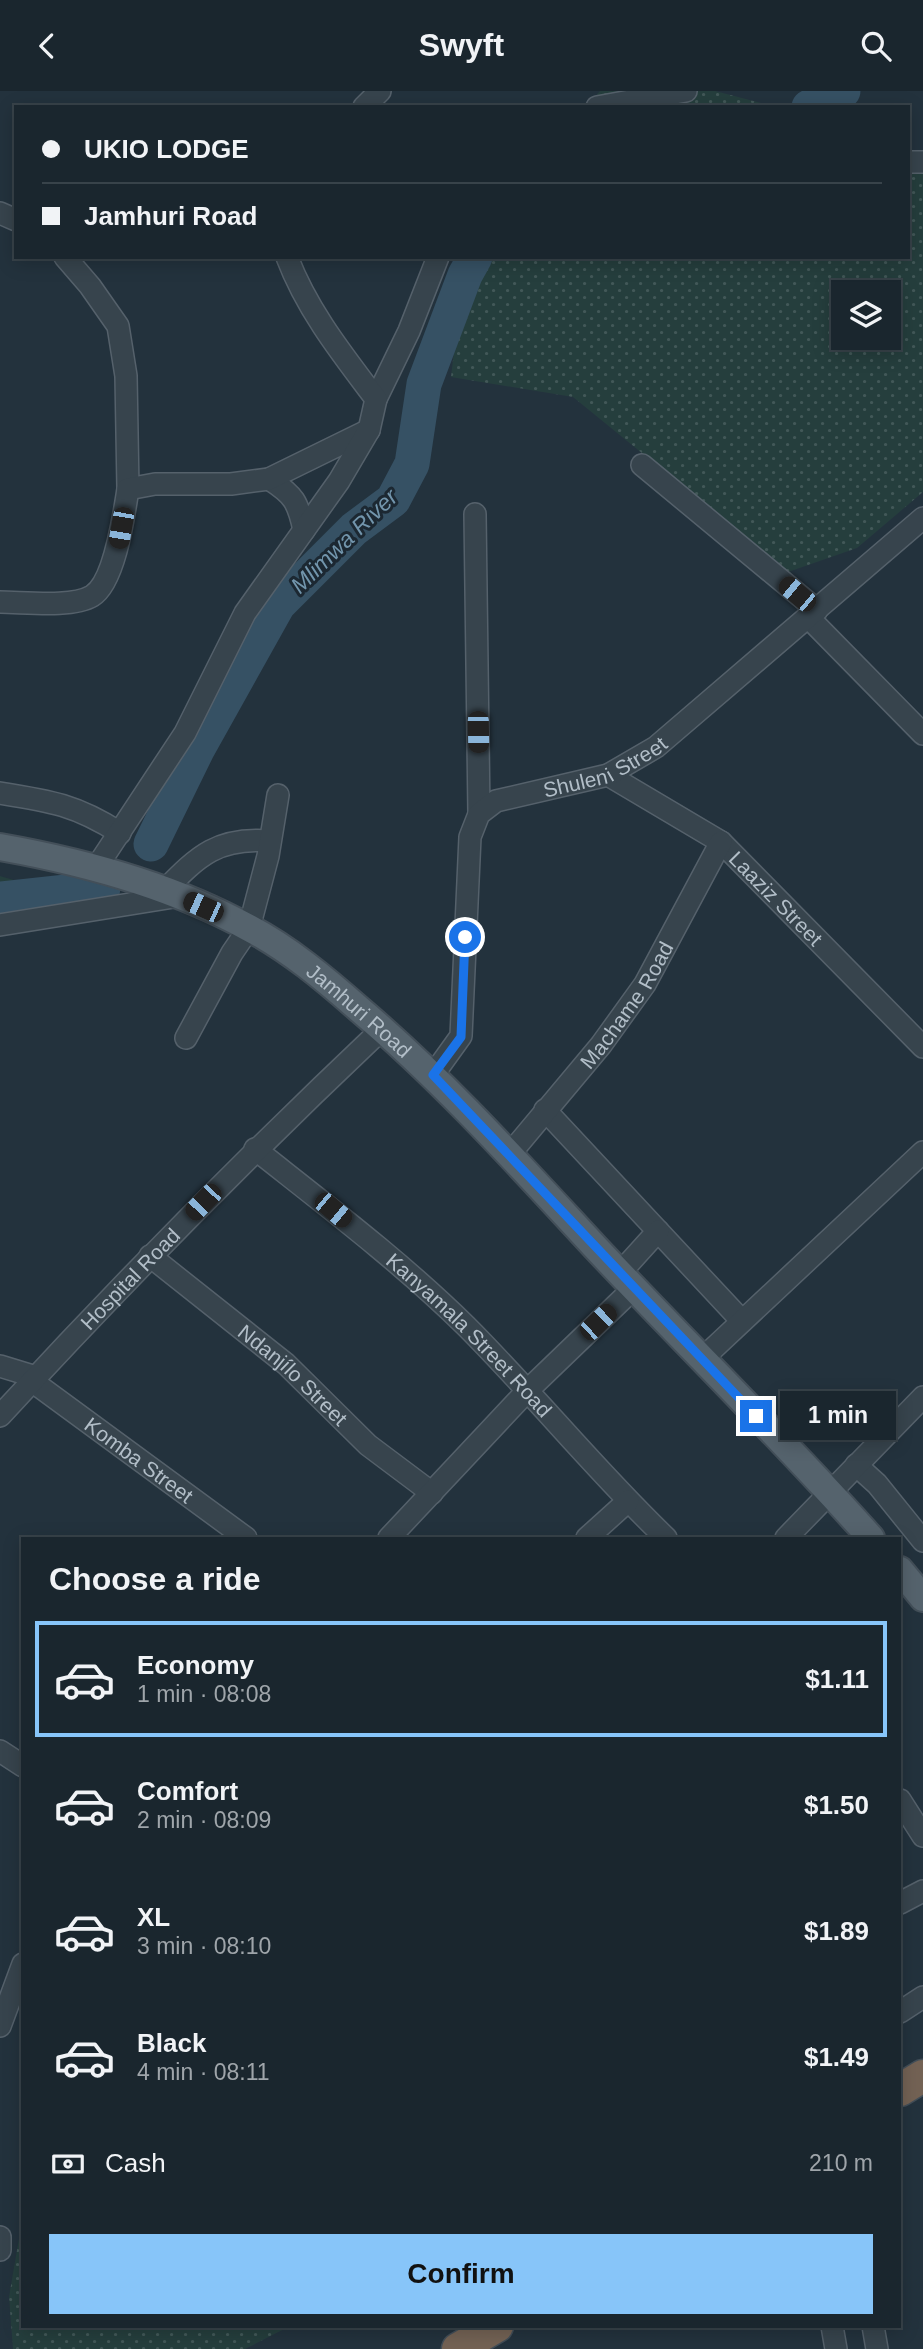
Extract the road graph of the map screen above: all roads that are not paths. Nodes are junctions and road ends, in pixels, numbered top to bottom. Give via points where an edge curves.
1 (380, 91) edge
2 (686, 91) edge
3 (366, 105) edge
4 (608, 105) edge
5 (67, 259) edge
6 (288, 259) edge
7 (437, 259) edge
8 (376, 399) junction
9 (369, 430) junction
10 (642, 465) dead end
11 (269, 479) junction
12 (128, 489) junction
13 (475, 514) dead end
14 (923, 518) edge
15 (304, 530) junction
16 (0, 602) edge
17 (813, 613) junction
18 (923, 734) edge
19 (608, 775) junction
20 (0, 793) edge
21 (278, 795) dead end
22 (479, 814) junction
23 (120, 833) junction
24 (270, 841) junction
25 (721, 842) junction
26 (0, 847) edge
27 (96, 868) junction
28 (172, 894) junction
29 (0, 925) edge
30 (249, 928) junction
31 (382, 1029) junction
32 (186, 1038) dead end
33 (923, 1047) edge
34 (433, 1075) junction
35 (545, 1110) junction
36 (255, 1149) junction
37 (923, 1153) edge
38 (509, 1155) junction
39 (658, 1231) junction
40 (150, 1256) junction
41 (627, 1281) junction
42 (742, 1321) junction
43 (701, 1360) junction
44 (0, 1366) edge
45 (34, 1379) junction
46 (527, 1391) junction
47 (923, 1397) edge
48 (0, 1416) edge
49 (856, 1465) junction
50 (830, 1492) junction
51 (432, 1493) junction
52 (628, 1501) junction
53 (245, 1537) edge
54 (390, 1537) edge
55 (588, 1537) edge
56 (665, 1537) edge
57 (787, 1537) edge
58 (870, 1537) edge
59 (923, 1541) edge
60 (0, 1751) edge
61 (21, 1765) edge
62 (901, 1802) edge
63 (923, 1836) edge
64 (923, 1891) edge
65 (901, 1902) edge
66 (21, 1969) edge
67 (923, 1997) edge
68 (901, 2011) edge
69 (0, 2026) edge
70 (923, 2076) edge
71 (901, 2089) edge
72 (0, 2237) edge
73 (0, 2249) edge
74 (494, 2328) edge
75 (832, 2328) edge
76 (873, 2328) edge
77 (458, 2349) edge
78 (836, 2349) edge
79 (877, 2349) edge

1 - 3 street
2 - 4 street
5 - 12 street via 118,326 126,376
6 - 8 street via 298,286 337,348
7 - 8 street
8 - 9 street
9 - 11 street
9 - 15 street
10 - 17 street
11 - 12 street
11 - 15 street via 298,504
12 - 16 street via 118,548 94,595 74,602
13 - 22 street
14 - 17 street, Shuleni Street
15 - 23 street via 245,613 185,733
17 - 18 street
17 - 19 street, Shuleni Street via 656,747
19 - 22 street, Shuleni Street via 496,801
19 - 25 street, Laaziz Street
20 - 23 street via 72,807
21 - 24 street
22 - 34 street via 470,837 461,1037
23 - 27 street
24 - 28 street via 238,840 203,855 191,863
24 - 30 street
25 - 33 street, Laaziz Street
25 - 35 street, Machame Road via 645,984
26 - 27 main road, Jamhuri Road
27 - 28 main road, Jamhuri Road
28 - 29 street
28 - 30 main road, Jamhuri Road
30 - 31 main road, Jamhuri Road via 316,971
30 - 32 street
31 - 34 main road, Jamhuri Road
31 - 36 street, Hospital Road
34 - 38 main road, Jamhuri Road
35 - 38 street, Machame Road
35 - 39 street
36 - 40 street, Hospital Road
36 - 46 street, Kanyamala Street Road via 427,1290
37 - 42 street
38 - 41 main road, Jamhuri Road
39 - 41 street
39 - 42 street
40 - 45 street, Hospital Road
40 - 51 street, Ndanjílo Street via 286,1364 368,1445
41 - 43 main road, Jamhuri Road
41 - 46 street
42 - 43 street
43 - 50 main road, Jamhuri Road
44 - 45 street, Komba Street
45 - 48 street, Hospital Road
45 - 53 street, Komba Street
46 - 51 street
46 - 52 street, Kanyamala Street Road
47 - 49 street
49 - 50 street
49 - 59 street
50 - 57 street
50 - 58 main road, Jamhuri Road
51 - 54 street
52 - 55 street
52 - 56 street, Kanyamala Street Road
60 - 61 street
62 - 63 street
64 - 65 street
66 - 69 street
67 - 68 street
70 - 71 highway
72 - 73 street
74 - 77 highway
75 - 78 street
76 - 79 street

